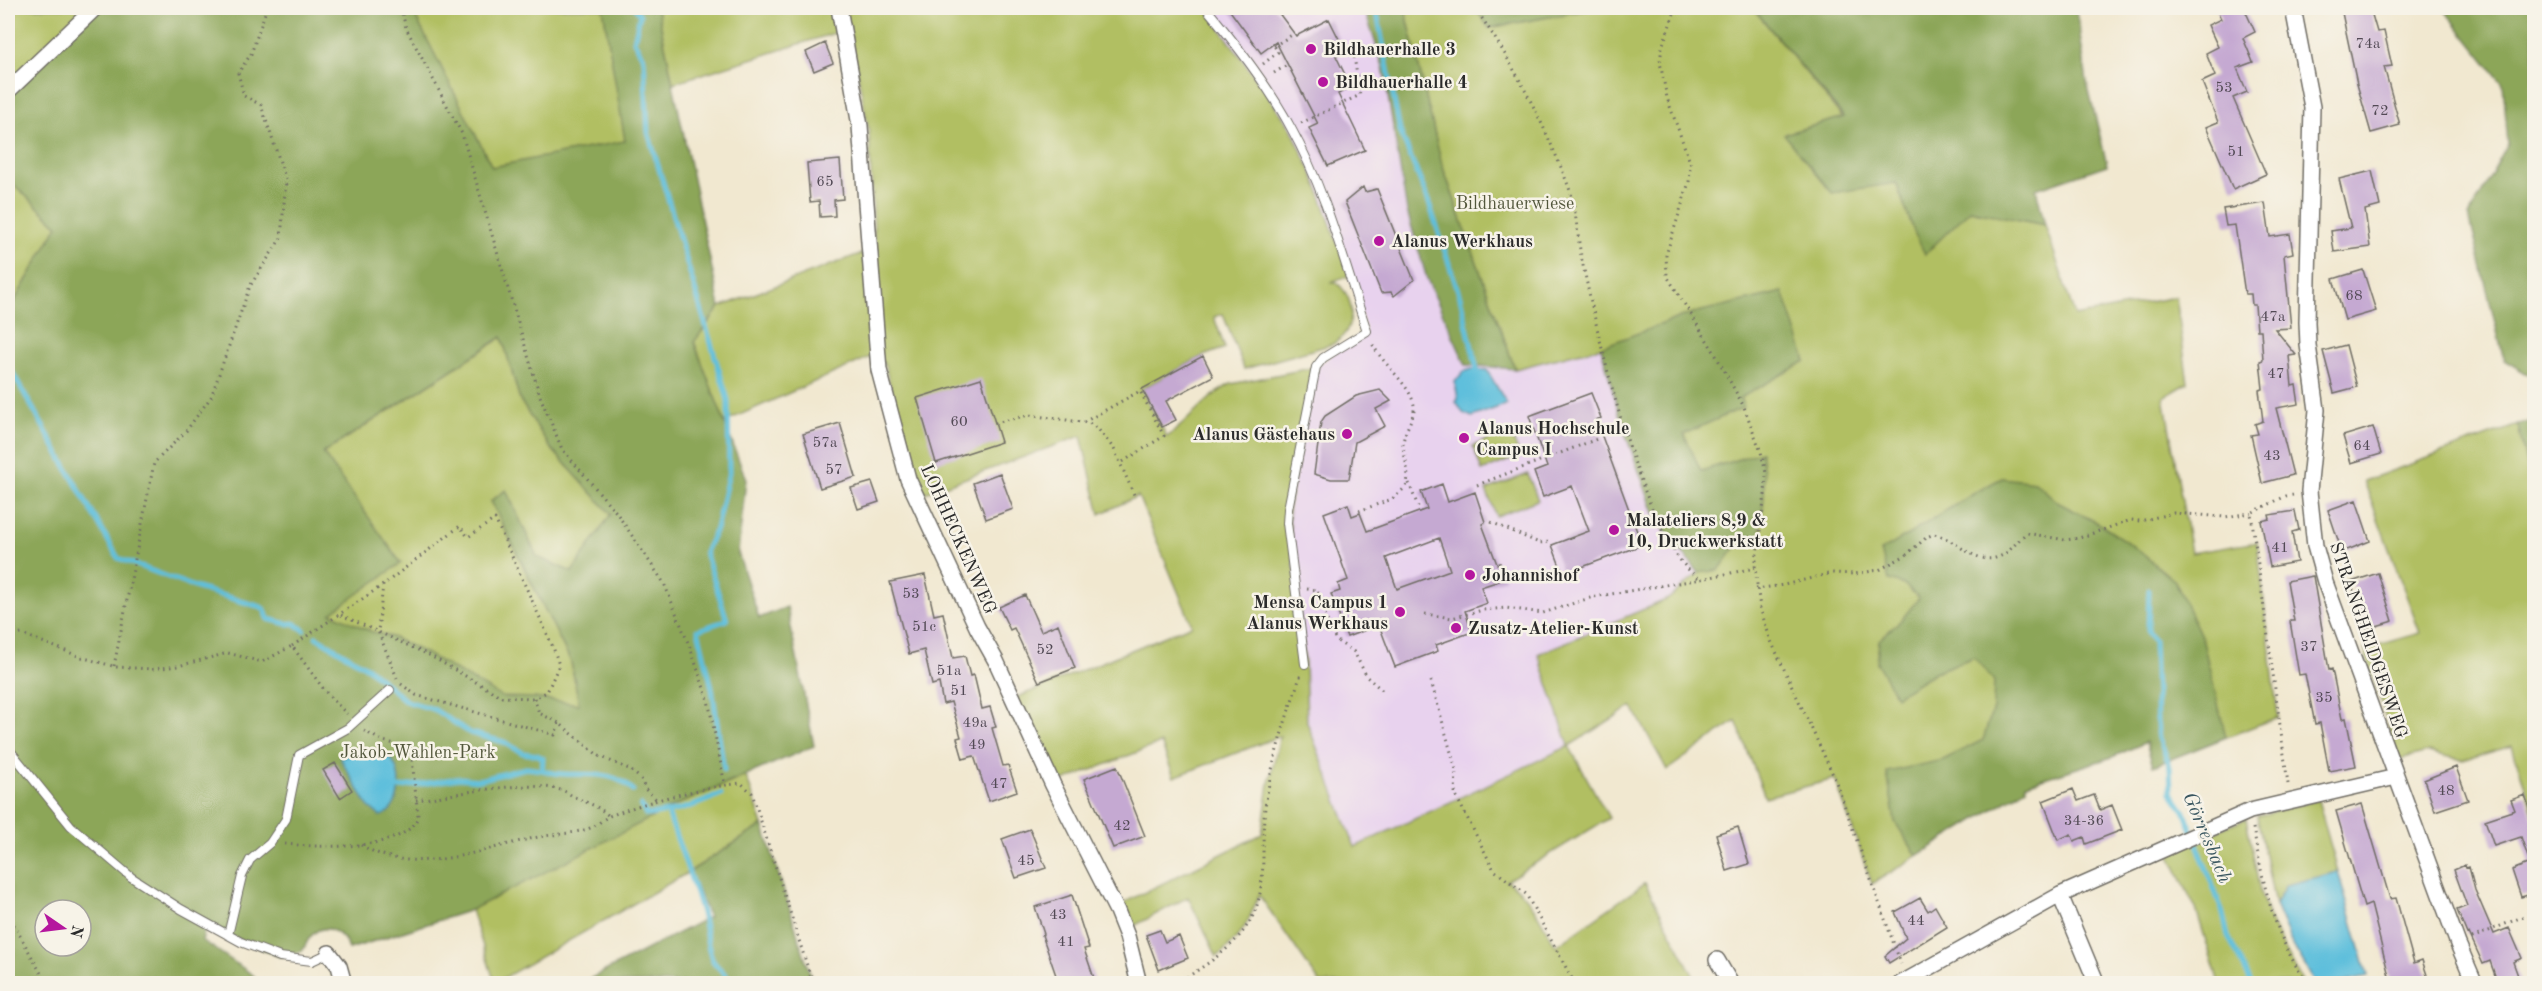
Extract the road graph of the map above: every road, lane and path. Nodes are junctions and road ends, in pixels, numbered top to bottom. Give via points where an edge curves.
1 (95, 8) edge
2 (260, 8) edge
3 (401, 8) edge
4 (839, 8) edge
5 (1206, 8) edge
6 (1475, 8) edge
7 (1676, 8) edge
8 (2294, 8) edge
9 (1296, 33) dead end
10 (1354, 56) dead end
11 (1255, 71) junction
12 (8, 91) edge
13 (1291, 128) junction
14 (1366, 331) junction
15 (1084, 422) junction
16 (995, 423) dead end
17 (1598, 439) dead end
18 (1120, 463) junction
19 (1408, 482) junction
20 (1477, 485) dead end
21 (2309, 491) junction
22 (1135, 497) dead end
23 (1359, 511) dead end
24 (1420, 512) dead end
25 (2251, 513) junction
26 (1491, 522) dead end
27 (1551, 542) dead end
28 (1755, 568) junction
29 (1701, 579) junction
30 (383, 585) junction
31 (1295, 589) junction
32 (1756, 589) junction
33 (1425, 614) dead end
34 (340, 615) junction
35 (378, 631) junction
36 (8, 636) edge
37 (292, 646) junction
38 (1305, 664) joint
39 (114, 666) junction
40 (1431, 681) dead end
41 (398, 682) junction
42 (391, 689) joint
43 (1384, 692) dead end
44 (534, 698) junction
45 (355, 723) junction
46 (559, 723) junction
47 (8, 748) edge
48 (2396, 777) junction
49 (725, 785) junction
50 (416, 800) junction
51 (657, 800) junction
52 (2291, 801) junction
53 (2250, 811) junction
54 (609, 816) junction
55 (270, 843) junction
56 (362, 845) junction
57 (2060, 895) junction
58 (2535, 912) edge
59 (8, 914) edge
60 (228, 935) junction
61 (2458, 944) junction
62 (329, 953) joint
63 (1717, 960) dead end
64 (1904, 981) edge
65 (47, 984) edge
66 (344, 984) edge
67 (813, 984) edge
68 (1139, 984) edge
69 (1177, 984) edge
70 (1575, 984) edge
71 (1731, 984) edge
72 (2097, 984) edge
73 (2308, 984) edge
74 (2475, 984) edge

1 - 12 street
2 - 39 path via 265,14 250,54 238,73 244,96 261,105 286,180 280,238 250,286 211,397 186,431 153,463
3 - 49 path via 405,28 462,134 540,396 562,448 616,512 668,592 708,700
4 - 68 street, LOHHECKENWEG via 860,126 879,370 908,479 976,627 1117,911
5 - 11 lane
6 - 29 path via 1507,56 1569,187 1601,347 1623,427 1657,521 1689,571
7 - 28 path via 1660,62 1667,98 1691,165 1665,266 1672,285 1744,407 1761,452 1766,473 1765,495
8 - 21 street, STRANGHEIDGESWEG via 2312,107 2308,345 2317,410
9 - 11 path via 1274,45 1278,52
10 - 13 path via 1360,95
11 - 13 lane
13 - 14 lane via 1331,222
14 - 19 path via 1378,356 1414,404 1403,437
14 - 31 lane via 1323,358 1312,381 1288,509
15 - 16 path via 1029,415
15 - 18 path via 1107,438
15 - 18 path via 1140,391 1164,436
17 - 20 path
18 - 22 path
19 - 23 path via 1397,496
19 - 24 path
21 - 25 path via 2286,496
21 - 48 street, STRANGHEIDGESWEG via 2315,546 2325,582
25 - 32 path via 2224,517 2174,513 2131,520 2065,540 2027,533 2010,551 1988,559 1934,534 1879,570 1832,573
25 - 52 path
26 - 27 path via 1539,543
28 - 29 path
28 - 32 path
29 - 33 path via 1593,597 1543,613 1506,608 1452,618
30 - 34 path
30 - 35 path
30 - 44 path via 460,526 468,537 495,519 559,665 547,692
31 - 38 lane
31 - 43 path via 1317,590 1331,632 1354,652 1367,677
32 - 64 path via 1771,641 1835,779
34 - 35 path
34 - 37 path
35 - 41 path
35 - 44 path via 459,670 502,697
36 - 39 path via 22,634
37 - 39 path via 262,662 228,653 153,669
37 - 45 path via 328,695
38 - 69 path via 1269,783 1260,889 1251,920 1217,957
40 - 70 path via 1455,770 1455,794 1494,870 1526,894
41 - 42 path
41 - 46 path via 416,695 555,735
42 - 45 lane
44 - 46 path via 539,713
45 - 50 path via 366,733 408,750
45 - 55 lane via 299,755 290,810
46 - 51 path via 592,752 629,769
47 - 60 lane via 71,826 131,877
48 - 52 street
48 - 61 street, STRANGHEIDGESWEG
49 - 51 path
49 - 67 path via 741,783 752,793
50 - 54 path via 522,786 547,788 597,805
50 - 56 path via 418,816 409,830 386,841
51 - 54 path
52 - 53 street
53 - 57 street
53 - 73 path via 2262,882 2273,917 2289,956
54 - 56 path via 587,830 436,860 409,862 388,858
55 - 56 path
55 - 60 lane via 250,860 242,876
57 - 64 street
57 - 72 street
58 - 61 path
59 - 65 path
60 - 62 lane via 280,957 312,961
61 - 74 street, STRANGHEIDGESWEG
62 - 66 street via 339,966
63 - 71 street

